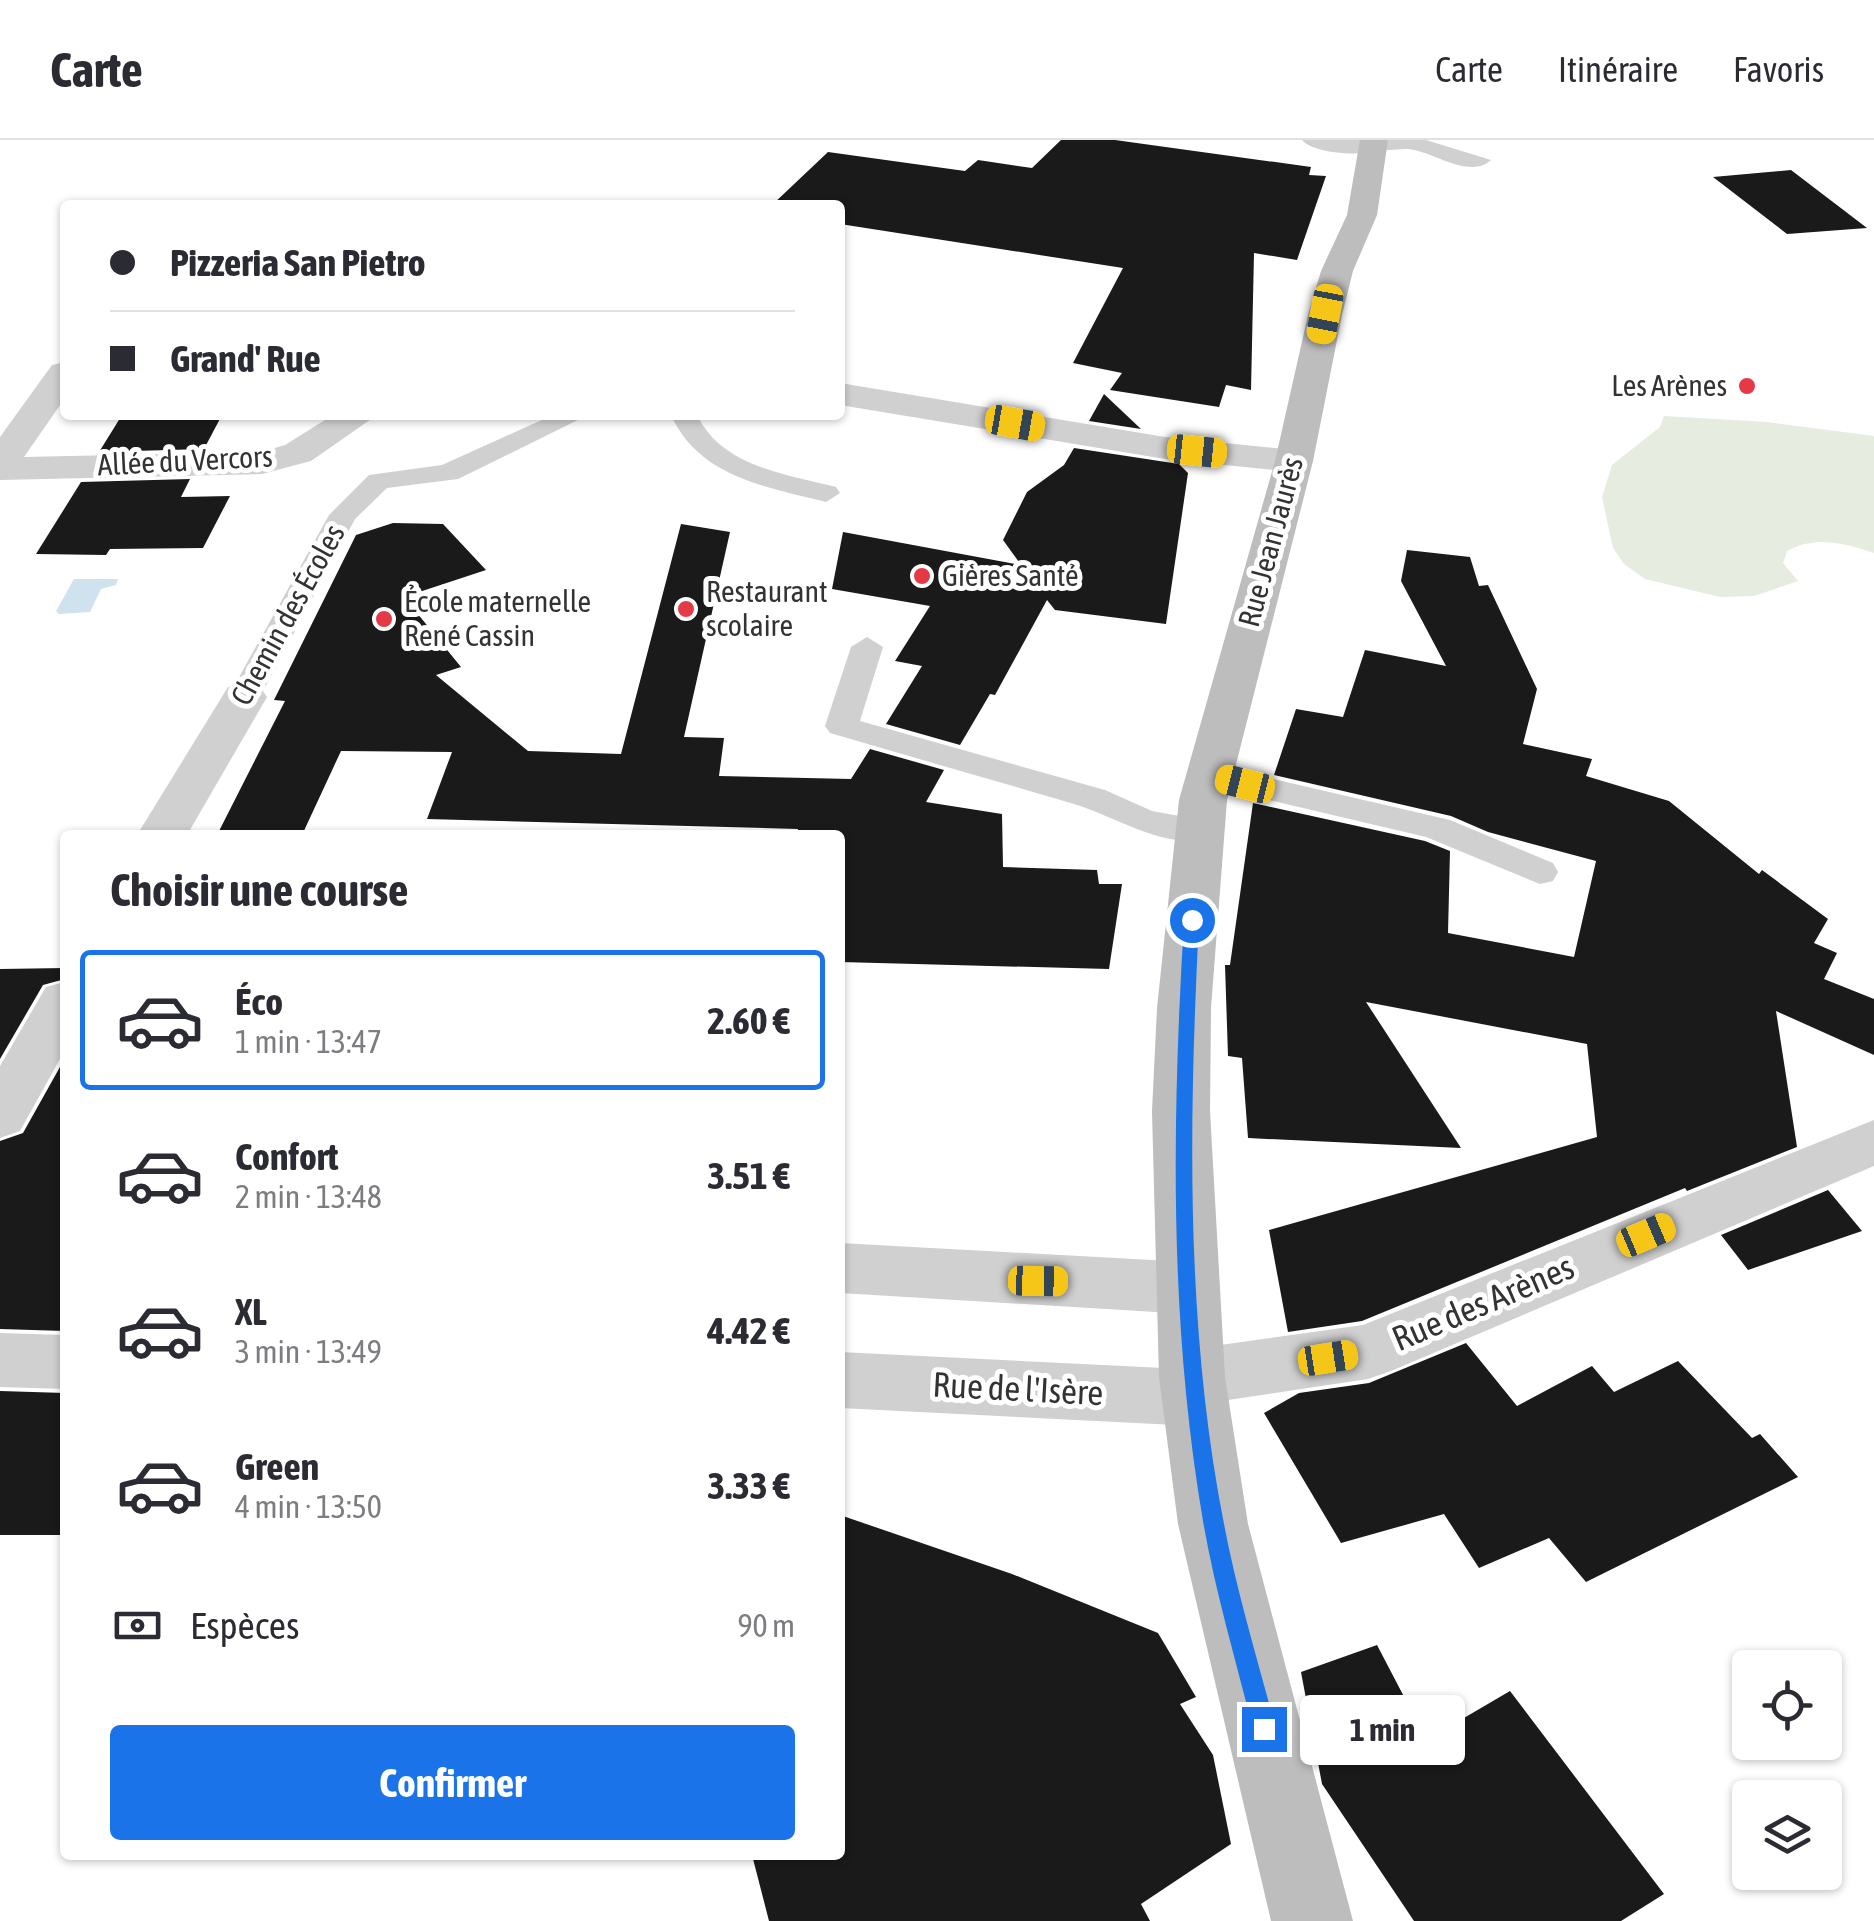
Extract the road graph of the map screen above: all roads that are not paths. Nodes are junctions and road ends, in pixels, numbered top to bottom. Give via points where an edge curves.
1 (1316, 140) edge
2 (1375, 142) edge
3 (1480, 160) dead end
4 (60, 379) edge
5 (845, 395) edge
6 (351, 420) edge
7 (564, 420) edge
8 (687, 420) edge
9 (1294, 461) junction
10 (0, 466) edge
11 (826, 492) dead end
12 (867, 647) dead end
13 (244, 697) joint
14 (1209, 775) junction
15 (165, 830) edge
16 (1200, 830) junction
17 (1540, 872) dead end
18 (60, 1010) edge
19 (0, 1116) edge
20 (1874, 1142) edge
21 (845, 1268) edge
22 (1188, 1288) junction
23 (0, 1360) edge
24 (60, 1362) edge
25 (845, 1380) edge
26 (1194, 1388) junction
27 (1312, 1921) edge

1 - 2 street
2 - 3 lane via 1414,142
2 - 9 main road, Rue Jean Jaurès via 1362,215 1325,314
4 - 10 street, Allée du Vercors
5 - 9 street via 1165,448
6 - 10 street, Allée du Vercors via 298,453 262,462
7 - 13 lane, Chemin des Écoles via 448,473 379,481 343,514
8 - 11 lane via 702,444 745,471
9 - 14 main road, Rue Jean Jaurès
12 - 16 lane via 842,726 1092,798 1144,821
13 - 15 street, Chemin des Écoles
14 - 16 main road, Rue Jean Jaurès
14 - 17 lane via 1436,828
16 - 22 main road, Rue Jean Jaurès via 1181,1111
18 - 19 street
20 - 26 street, Rue des Arènes via 1368,1352
21 - 22 street
22 - 26 main road, Rue Jean Jaurès
23 - 24 street
25 - 26 street, Rue de l'Isère
26 - 27 main road, Rue Jean Jaurès via 1214,1524

